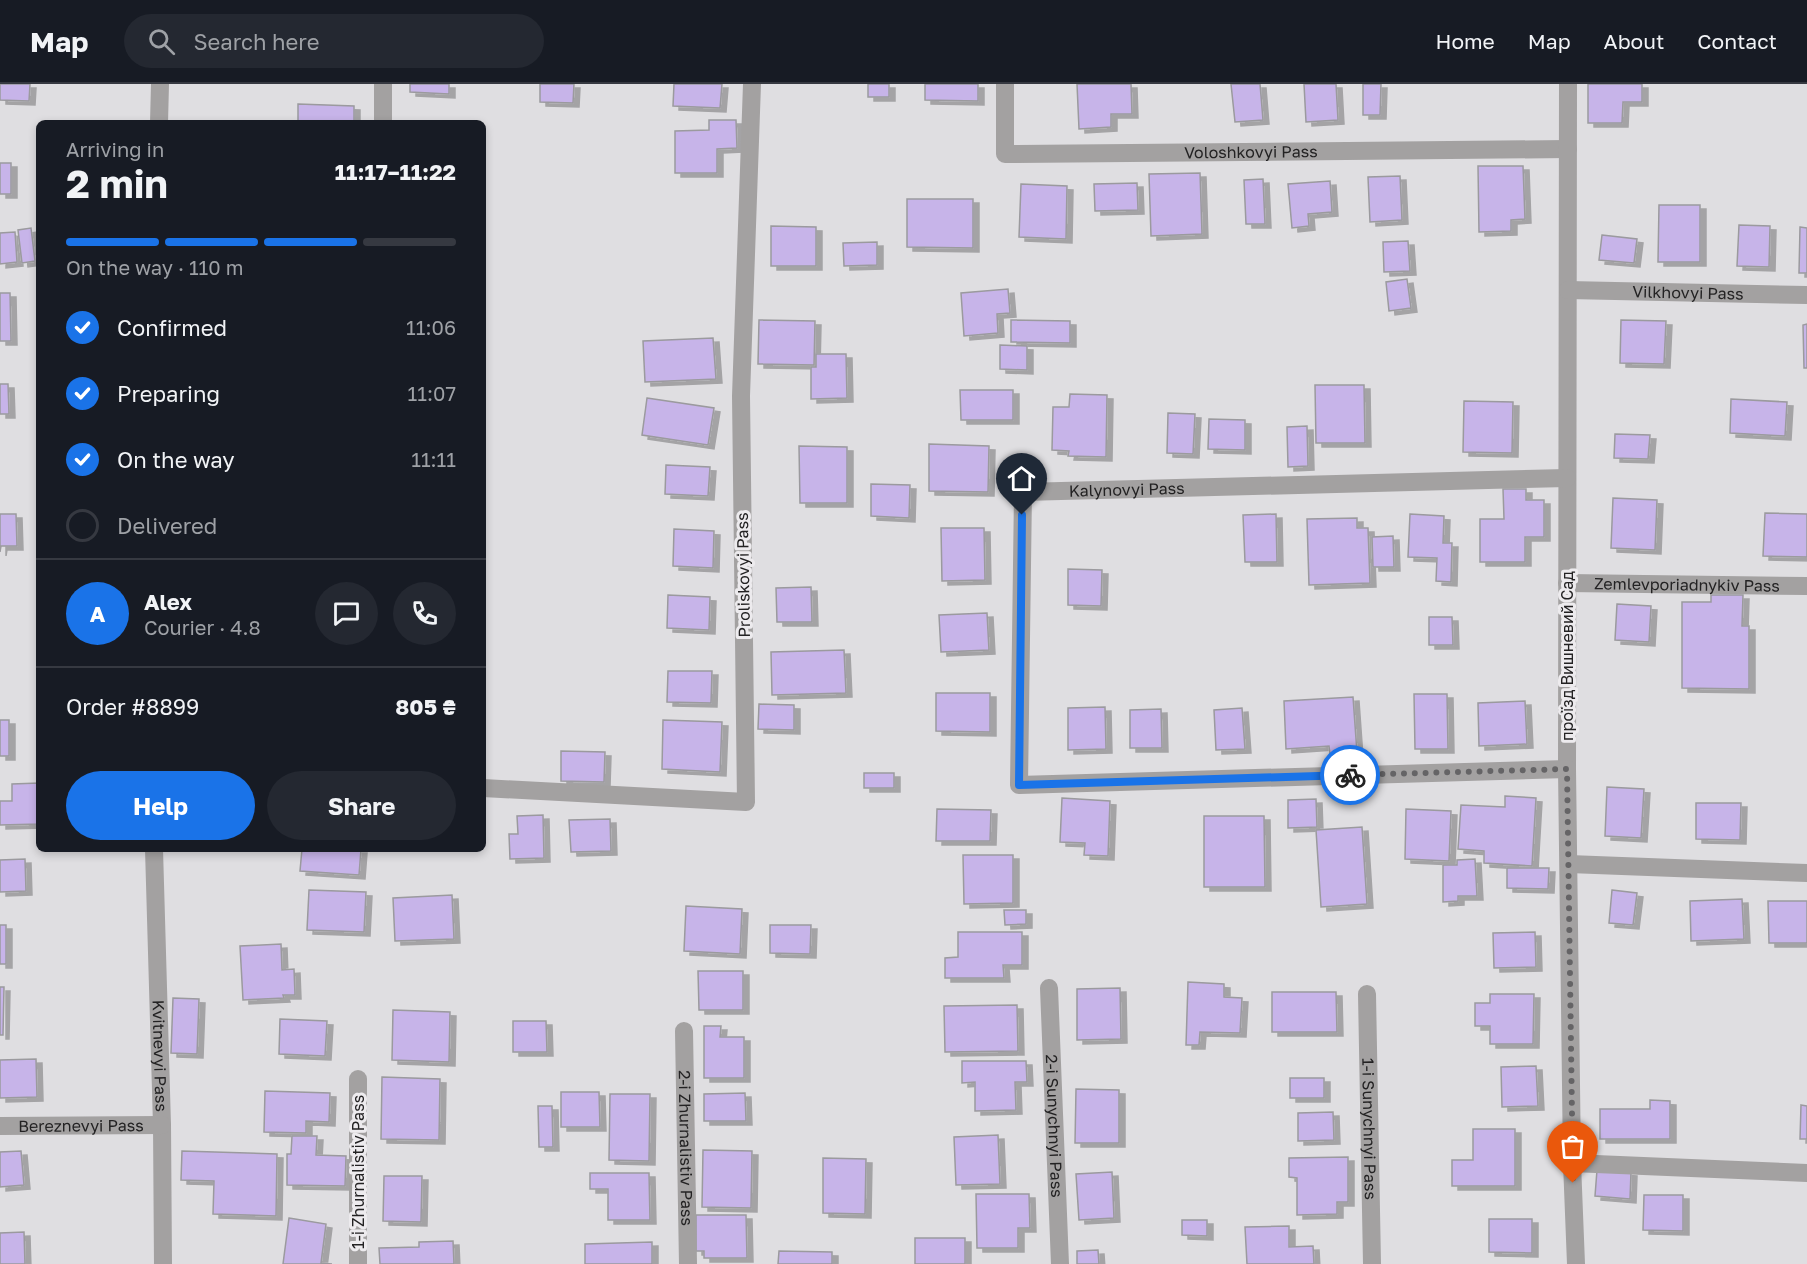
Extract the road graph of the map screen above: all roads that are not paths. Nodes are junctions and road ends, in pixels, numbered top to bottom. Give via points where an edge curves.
1 (160, 84) edge
2 (383, 84) edge
3 (752, 84) edge
4 (1005, 84) edge
5 (1568, 84) edge
6 (159, 120) edge
7 (382, 120) edge
8 (1568, 149) junction
9 (1568, 290) junction
10 (1807, 295) edge
11 (1568, 478) junction
12 (1568, 583) junction
13 (1807, 586) edge
14 (1567, 769) junction
15 (486, 788) edge
16 (154, 852) edge
17 (1569, 864) junction
18 (1807, 873) edge
19 (1049, 988) dead end
20 (1367, 994) dead end
21 (684, 1031) dead end
22 (358, 1079) dead end
23 (162, 1125) junction
24 (0, 1126) edge
25 (1572, 1163) junction
26 (1807, 1173) edge
27 (163, 1264) edge
28 (358, 1264) edge
29 (688, 1264) edge
30 (1060, 1264) edge
31 (1372, 1264) edge
32 (1576, 1264) edge

1 - 6 street
2 - 7 street
3 - 15 street, Proliskovyi Pass via 741,396 746,801
4 - 8 street, Voloshkovyi Pass via 1005,154
5 - 8 street, проїзд Вишневий Сад
8 - 9 street, проїзд Вишневий Сад
9 - 10 street, Vilkhovyi Pass
9 - 11 street, проїзд Вишневий Сад
11 - 12 street, проїзд Вишневий Сад
11 - 14 street, Kalynovyi Pass via 1023,492 1019,785
12 - 13 street, Zemlevporiadnykiv Pass
12 - 14 street, проїзд Вишневий Сад
14 - 17 street, проїзд Вишневий Сад
16 - 23 street, Kvitnevyi Pass
17 - 18 street
17 - 25 street, проїзд Вишневий Сад
19 - 30 street, 2-i Sunychnyi Pass
20 - 31 street, 1-i Sunychnyi Pass
21 - 29 street, 2-i Zhurnalistiv Pass
22 - 28 street, 1-i Zhurnalistiv Pass
23 - 24 street, Bereznevyi Pass
23 - 27 street, Kvitnevyi Pass
25 - 26 street
25 - 32 street, проїзд Вишневий Сад

